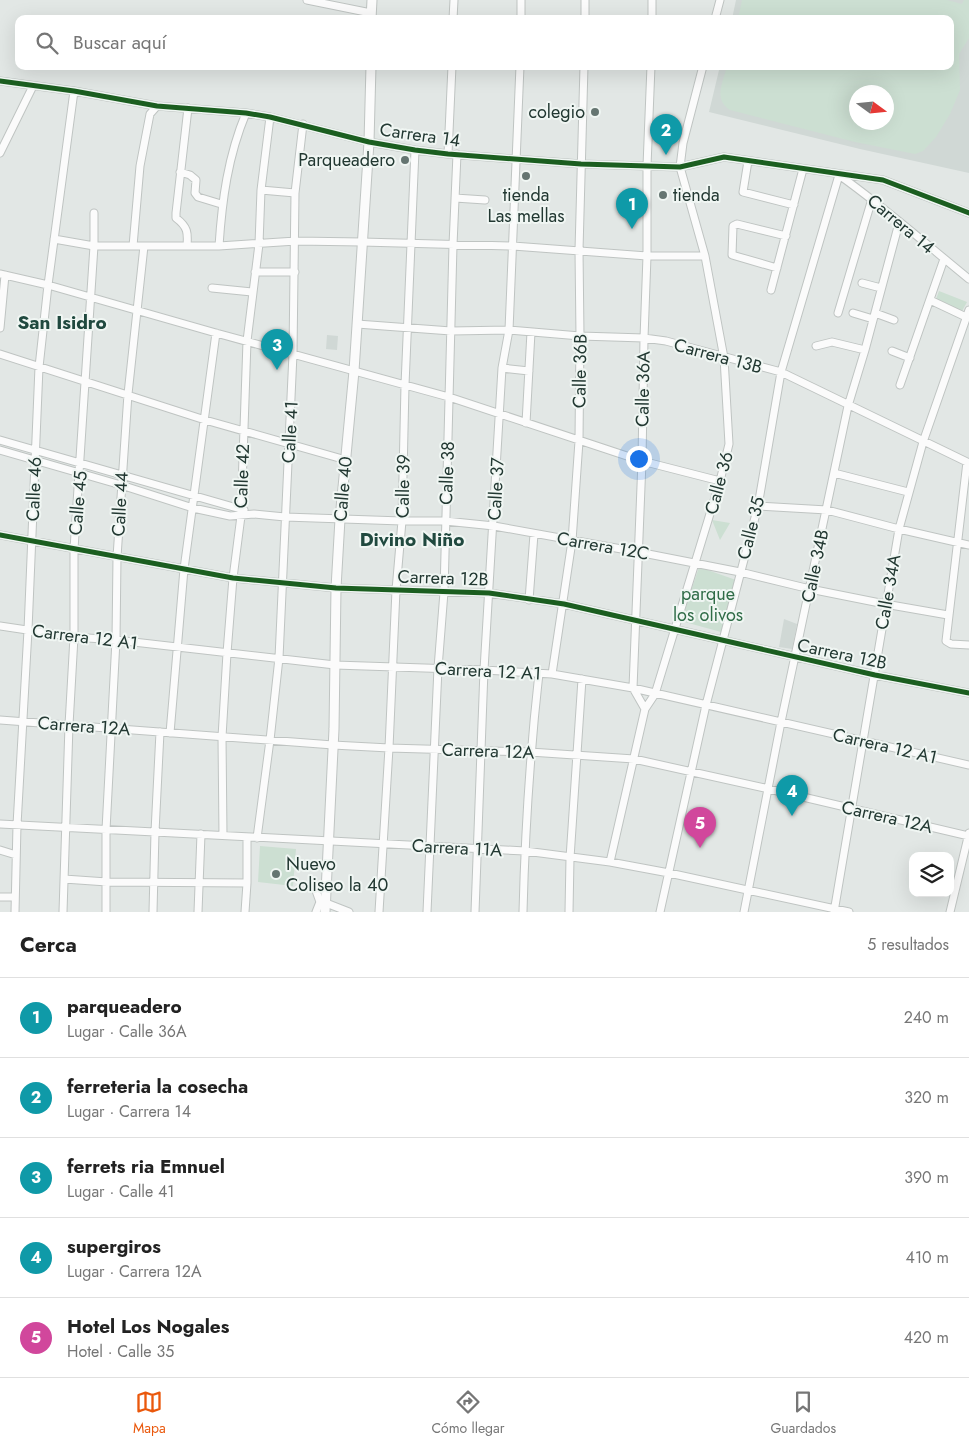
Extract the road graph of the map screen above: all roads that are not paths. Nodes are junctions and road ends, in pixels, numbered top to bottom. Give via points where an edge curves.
1 (306, 0) edge
2 (372, 0) edge
3 (454, 0) edge
4 (521, 0) edge
5 (585, 0) edge
6 (652, 0) edge
7 (720, 0) edge
8 (367, 15) edge
9 (371, 15) edge
10 (453, 15) edge
11 (521, 15) edge
12 (585, 15) edge
13 (652, 15) edge
14 (716, 15) edge
15 (371, 70) edge
16 (452, 70) edge
17 (520, 70) edge
18 (584, 70) edge
19 (652, 70) edge
20 (702, 70) edge
21 (0, 81) edge
22 (33, 86) junction
23 (74, 91) junction
24 (146, 104) junction
25 (157, 106) junction
26 (188, 108) junction
27 (246, 113) junction
28 (150, 114) junction
29 (270, 116) junction
30 (304, 124) junction
31 (369, 142) junction
32 (0, 150) edge
33 (415, 150) junction
34 (448, 154) junction
35 (457, 154) junction
36 (516, 159) junction
37 (748, 161) junction
38 (581, 164) junction
39 (647, 166) junction
40 (680, 167) junction
41 (802, 170) junction
42 (180, 172) junction
43 (839, 174) junction
44 (261, 190) junction
45 (295, 193) junction
46 (455, 198) junction
47 (872, 199) junction
48 (485, 200) dead end
49 (222, 204) junction
50 (794, 205) junction
51 (94, 213) dead end
52 (969, 213) edge
53 (899, 223) junction
54 (786, 236) junction
55 (54, 239) junction
56 (296, 241) junction
57 (362, 242) junction
58 (412, 243) junction
59 (259, 244) junction
60 (453, 245) junction
61 (94, 246) junction
62 (133, 246) junction
63 (144, 246) junction
64 (187, 246) junction
65 (219, 246) junction
66 (513, 246) junction
67 (579, 250) junction
68 (647, 256) junction
69 (705, 256) junction
70 (944, 259) junction
71 (777, 268) junction
72 (255, 272) junction
73 (295, 272) junction
74 (3, 275) edge
75 (969, 279) edge
76 (862, 283) dead end
77 (48, 285) junction
78 (212, 288) dead end
79 (881, 288) junction
80 (771, 290) dead end
81 (252, 292) junction
82 (90, 297) junction
83 (930, 300) junction
84 (136, 310) junction
85 (838, 312) dead end
86 (853, 313) dead end
87 (968, 314) edge
88 (874, 316) junction
89 (894, 320) dead end
90 (357, 324) junction
91 (408, 327) junction
92 (0, 328) edge
93 (509, 330) junction
94 (451, 331) junction
95 (531, 332) junction
96 (216, 333) junction
97 (580, 336) junction
98 (644, 338) junction
99 (248, 342) junction
100 (816, 346) dead end
101 (865, 350) junction
102 (892, 351) dead end
103 (0, 354) edge
104 (293, 354) junction
105 (724, 358) junction
106 (910, 358) junction
107 (38, 366) junction
108 (502, 368) junction
109 (354, 371) junction
110 (529, 371) junction
111 (781, 372) junction
112 (85, 381) junction
113 (405, 385) junction
114 (900, 385) dead end
115 (128, 394) junction
116 (449, 397) junction
117 (848, 406) junction
118 (500, 413) junction
119 (205, 420) junction
120 (526, 422) junction
121 (244, 432) junction
122 (0, 440) edge
123 (579, 441) junction
124 (923, 442) junction
125 (290, 443) junction
126 (0, 450) edge
127 (35, 450) junction
128 (34, 460) junction
129 (346, 460) junction
130 (642, 461) junction
131 (968, 462) edge
132 (81, 463) junction
133 (834, 473) junction
134 (80, 474) junction
135 (122, 475) junction
136 (720, 481) junction
137 (122, 486) junction
138 (908, 492) junction
139 (194, 496) junction
140 (758, 506) junction
141 (193, 508) junction
142 (240, 508) junction
143 (827, 510) junction
144 (254, 514) junction
145 (241, 516) junction
146 (285, 517) junction
147 (340, 519) junction
148 (446, 520) junction
149 (402, 521) junction
150 (494, 526) junction
151 (899, 529) junction
152 (534, 534) junction
153 (0, 535) edge
154 (32, 541) junction
155 (572, 541) junction
156 (957, 543) junction
157 (969, 545) edge
158 (74, 549) junction
159 (638, 552) junction
160 (117, 557) junction
161 (695, 564) junction
162 (184, 569) junction
163 (740, 572) junction
164 (233, 578) junction
165 (283, 583) junction
166 (336, 588) junction
167 (810, 589) junction
168 (396, 590) junction
169 (444, 592) junction
170 (489, 593) junction
171 (529, 600) junction
172 (564, 604) junction
173 (885, 604) junction
174 (948, 615) junction
175 (636, 621) junction
176 (0, 626) edge
177 (674, 629) junction
178 (28, 630) junction
179 (74, 637) junction
180 (116, 640) junction
181 (722, 641) junction
182 (969, 645) edge
183 (178, 648) junction
184 (226, 653) junction
185 (279, 658) junction
186 (795, 658) junction
187 (335, 665) junction
188 (392, 667) junction
189 (438, 668) junction
190 (484, 670) junction
191 (538, 673) junction
192 (552, 674) junction
193 (875, 676) junction
194 (582, 679) junction
195 (632, 688) junction
196 (969, 693) edge
197 (655, 694) junction
198 (706, 705) junction
199 (645, 709) junction
200 (0, 720) edge
201 (22, 722) junction
202 (781, 722) junction
203 (69, 725) junction
204 (112, 728) junction
205 (160, 732) junction
206 (170, 733) junction
207 (222, 737) junction
208 (270, 740) junction
209 (864, 742) junction
210 (333, 745) junction
211 (389, 748) junction
212 (436, 748) junction
213 (482, 750) junction
214 (530, 752) junction
215 (577, 756) junction
216 (634, 759) junction
217 (969, 765) edge
218 (692, 772) junction
219 (769, 789) junction
220 (852, 809) junction
221 (0, 824) edge
222 (17, 825) junction
223 (65, 827) junction
224 (106, 830) junction
225 (155, 832) junction
226 (202, 834) junction
227 (223, 835) junction
228 (969, 835) edge
229 (248, 837) junction
230 (257, 838) junction
231 (329, 841) junction
232 (383, 843) junction
233 (430, 847) junction
234 (0, 850) edge
235 (479, 850) junction
236 (525, 852) junction
237 (16, 855) junction
238 (570, 858) junction
239 (610, 862) junction
240 (669, 873) junction
241 (64, 879) junction
242 (106, 882) junction
243 (200, 882) junction
244 (154, 883) junction
245 (247, 883) junction
246 (314, 885) dead end
247 (748, 889) junction
248 (0, 897) edge
249 (15, 897) junction
250 (325, 908) edge
251 (835, 910) edge
252 (15, 912) edge
253 (63, 912) edge
254 (106, 912) edge
255 (153, 912) edge
256 (198, 912) edge
257 (245, 912) edge
258 (316, 912) edge
259 (349, 912) edge
260 (379, 912) edge
261 (427, 912) edge
262 (475, 912) edge
263 (524, 912) edge
264 (569, 912) edge
265 (660, 912) edge
266 (744, 912) edge
267 (849, 912) edge
268 (950, 912) edge

1 - 8 street
2 - 9 street
3 - 10 street
4 - 11 street
5 - 12 street
6 - 13 street
7 - 14 street
15 - 31 street, Calle 40
16 - 34 street
17 - 36 street, Calle 37
18 - 38 street, Calle 36B
19 - 39 street, Calle 36A
20 - 40 street, Calle 36
21 - 22 street, Carrera 14
22 - 23 street, Carrera 14
22 - 32 street
23 - 24 street, Carrera 14
23 - 55 street, Calle 46
24 - 25 street, Carrera 14
24 - 28 street
25 - 26 street, Carrera 14
25 - 28 street
26 - 27 street, Carrera 14
26 - 42 street
27 - 29 street, Carrera 14
27 - 49 street via 236,138
28 - 62 street via 140,166
29 - 30 street, Carrera 14
29 - 44 street, Calle 42
30 - 31 street, Carrera 14
30 - 45 street, Calle 41
31 - 33 street, Carrera 14
31 - 57 street, Calle 40
33 - 34 street, Carrera 14
33 - 58 street, Calle 39
34 - 35 street, Carrera 14
35 - 36 street, Carrera 14
35 - 46 street, Calle 38
36 - 38 street, Carrera 14
36 - 66 street, Calle 37
37 - 40 street, Carrera 14 via 724,157
37 - 41 street, Carrera 14
37 - 50 street via 743,192
38 - 39 street, Carrera 14
38 - 67 street, Calle 36B
39 - 40 street, Carrera 14
39 - 68 street, Calle 36A
40 - 69 street, Calle 36
41 - 43 street, Carrera 14
41 - 50 street
42 - 49 street via 196,180 195,193 198,197
42 - 64 street via 176,218 185,225
43 - 47 street, Carrera 14
43 - 52 street via 883,180
43 - 111 street, Calle 35
44 - 45 street
44 - 59 street, Calle 42
45 - 56 street, Calle 41
46 - 48 street
46 - 60 street, Calle 38
47 - 53 street, Carrera 14
47 - 85 street
49 - 65 street
50 - 54 street
51 - 61 street, Calle 45
53 - 70 street, Carrera 14
53 - 79 street, Calle 34B
54 - 71 street
54 - 71 street via 736,224 733,226 732,255
55 - 61 street
55 - 77 street, Calle 46
56 - 57 street
56 - 59 street
56 - 73 street, Calle 41
57 - 58 street
57 - 90 street, Calle 40
58 - 60 street
58 - 91 street, Calle 39
59 - 65 street
59 - 72 street, Calle 42
60 - 66 street
60 - 94 street, Calle 38
61 - 62 street
61 - 82 street, Calle 45
62 - 63 street
63 - 64 street
63 - 84 street, Calle 44
64 - 65 street
66 - 67 street
66 - 93 street, Calle 37
67 - 68 street
67 - 97 street, Calle 36B
68 - 69 street
68 - 98 street, Calle 36A
69 - 105 street, Calle 36
70 - 75 street, Carrera 14
70 - 83 street
71 - 80 street
72 - 73 street
72 - 81 street, Calle 42
73 - 104 street, Calle 41
74 - 77 street
74 - 92 street
76 - 79 street
77 - 82 street
77 - 107 street, Calle 46
78 - 81 street
79 - 88 street, Calle 34B
81 - 99 street, Calle 42
82 - 84 street
82 - 112 street, Calle 45
83 - 87 street
83 - 106 street
84 - 96 street
84 - 115 street, Calle 44
86 - 88 street
87 - 124 street, Calle 34A
88 - 89 street
88 - 101 street, Calle 34B
90 - 91 street, Carrera 13B
90 - 109 street, Calle 40
91 - 94 street, Carrera 13B
91 - 113 street, Calle 39
93 - 94 street, Carrera 13B
93 - 95 street, Carrera 13B
93 - 108 street, Calle 37
94 - 116 street, Calle 38
95 - 97 street, Carrera 13B
95 - 110 street
96 - 99 street
96 - 119 street
97 - 98 street, Carrera 13B
97 - 123 street, Calle 36B
98 - 105 street, Carrera 13B
98 - 130 street, Calle 36A
99 - 104 street
99 - 121 street, Calle 42
100 - 101 street via 832,342
101 - 117 street, Calle 34B
102 - 106 street
103 - 107 street
104 - 109 street
104 - 125 street, Calle 41
105 - 111 street, Carrera 13B
105 - 136 street, Calle 36 via 729,444
106 - 114 street
107 - 112 street
107 - 127 street, Calle 46
108 - 110 street
108 - 118 street, Calle 37
109 - 113 street
109 - 129 street, Calle 40
110 - 120 street
111 - 117 street, Carrera 13B
111 - 140 street, Calle 35
112 - 115 street
112 - 132 street, Calle 45
113 - 116 street
113 - 149 street, Calle 39
115 - 119 street
115 - 135 street, Calle 44
116 - 118 street
116 - 148 street, Calle 38
117 - 124 street, Carrera 13B
117 - 133 street, Calle 34B
118 - 120 street
118 - 150 street, Calle 37
119 - 121 street
119 - 139 street
120 - 123 street
121 - 125 street
121 - 142 street, Calle 42
122 - 127 street, Carrera 12C
123 - 130 street
123 - 155 street, Calle 36B
124 - 131 street, Carrera 13B
124 - 138 street, Calle 34A
125 - 129 street
125 - 146 street, Calle 41
126 - 128 street, Carrera 12C
127 - 128 street, Calle 46
127 - 132 street, Carrera 12C
128 - 134 street, Carrera 12C
128 - 154 street, Calle 46
129 - 147 street, Calle 40
130 - 136 street
130 - 159 street, Calle 36A
131 - 156 street
132 - 134 street, Calle 45
132 - 135 street, Carrera 12C
133 - 138 street
133 - 143 street, Calle 34B
134 - 137 street, Carrera 12C
134 - 158 street, Calle 45
135 - 137 street, Calle 44
135 - 139 street, Carrera 12C
136 - 161 street, Calle 36
137 - 141 street, Carrera 12C
137 - 160 street, Calle 44
138 - 151 street, Calle 34A
139 - 141 street
139 - 142 street, Carrera 12C
140 - 143 street
140 - 163 street, Calle 35
141 - 145 street, Carrera 12C
141 - 162 street
142 - 144 street, Carrera 12C
142 - 145 street, Calle 42
143 - 151 street
143 - 167 street, Calle 34B
144 - 145 street, Carrera 12C
144 - 146 street, Carrera 12C
145 - 164 street, Calle 42
146 - 147 street, Carrera 12C
146 - 165 street, Calle 41
147 - 149 street, Carrera 12C
147 - 166 street, Calle 40
148 - 149 street, Carrera 12C
148 - 150 street, Carrera 12C
148 - 169 street, Calle 38
149 - 168 street, Calle 39
150 - 152 street, Carrera 12C
150 - 170 street, Calle 37
151 - 156 street
151 - 173 street, Calle 34A
152 - 155 street, Carrera 12C
152 - 171 street
153 - 154 street, Carrera 12B
154 - 158 street, Carrera 12B
154 - 178 street, Calle 46
155 - 159 street, Carrera 12C
155 - 172 street, Calle 36B
156 - 157 street
156 - 174 street
158 - 160 street, Carrera 12B
158 - 179 street, Calle 45
159 - 161 street, Carrera 12C
159 - 175 street, Calle 36A
160 - 162 street, Carrera 12B
160 - 180 street, Calle 44
161 - 163 street, Carrera 12C
161 - 177 street, Calle 36
162 - 164 street, Carrera 12B
162 - 183 street
163 - 167 street, Carrera 12C
163 - 181 street, Calle 35
164 - 165 street, Carrera 12B
164 - 184 street, Calle 42
165 - 166 street, Carrera 12B
165 - 185 street, Calle 41
166 - 168 street, Carrera 12B
166 - 187 street, Calle 40
167 - 173 street, Carrera 12C
167 - 186 street, Calle 34B
168 - 169 street, Carrera 12B
168 - 188 street, Calle 39
169 - 170 street, Carrera 12B
169 - 189 street, Calle 38
170 - 171 street, Carrera 12B
170 - 190 street, Calle 37
171 - 172 street, Carrera 12B
172 - 175 street, Carrera 12B
172 - 192 street, Calle 36B
173 - 174 street, Carrera 12C
173 - 193 street, Calle 34A
174 - 182 street via 946,642
175 - 177 street, Carrera 12B
175 - 195 street, Calle 36A
176 - 178 street, Carrera 12 A1
177 - 181 street, Carrera 12B
177 - 197 street, Calle 36
178 - 179 street, Carrera 12 A1
178 - 201 street, Calle 46
179 - 180 street, Carrera 12 A1
179 - 203 street, Calle 45
180 - 183 street, Carrera 12 A1
180 - 204 street, Calle 44
181 - 186 street, Carrera 12B
181 - 198 street, Calle 35
183 - 184 street, Carrera 12 A1
183 - 206 street
184 - 185 street, Carrera 12 A1
184 - 207 street, Calle 42
185 - 187 street, Carrera 12 A1
185 - 208 street, Calle 41
186 - 193 street, Carrera 12B
186 - 202 street, Calle 34B
187 - 188 street, Carrera 12 A1
187 - 210 street, Calle 40
188 - 189 street, Carrera 12 A1
188 - 211 street, Calle 39
189 - 190 street, Carrera 12 A1
189 - 212 street, Calle 38
190 - 191 street, Carrera 12 A1
190 - 213 street, Calle 37
191 - 192 street, Carrera 12 A1
191 - 214 street
192 - 194 street, Carrera 12 A1
193 - 196 street, Carrera 12B
193 - 209 street, Calle 34A
194 - 195 street, Carrera 12 A1
194 - 215 street
195 - 197 street, Carrera 12 A1
195 - 199 street
197 - 198 street, Carrera 12 A1
197 - 199 street, Calle 36
198 - 202 street, Carrera 12 A1
198 - 218 street, Calle 35
199 - 216 street, Calle 36
200 - 201 street, Carrera 12A
201 - 203 street, Carrera 12A
201 - 222 street, Calle 46
202 - 209 street, Carrera 12 A1
202 - 219 street, Calle 34B
203 - 204 street, Carrera 12A
203 - 223 street, Calle 45
204 - 205 street, Carrera 12A
204 - 224 street, Calle 44
205 - 206 street, Carrera 12A
205 - 225 street
206 - 207 street, Carrera 12A
207 - 208 street, Carrera 12A
207 - 227 street, Calle 42
208 - 210 street, Carrera 12A
208 - 230 street, Calle 41
209 - 217 street, Carrera 12 A1
209 - 220 street, Calle 34A
210 - 211 street, Carrera 12A
210 - 231 street, Calle 40
211 - 212 street, Carrera 12A
211 - 232 street, Calle 39
212 - 213 street, Carrera 12A
212 - 233 street, Calle 38
213 - 214 street, Carrera 12A
213 - 235 street, Calle 37
214 - 215 street, Carrera 12A
214 - 236 street
215 - 216 street, Carrera 12A
215 - 238 street
216 - 218 street, Carrera 12A
216 - 239 street, Calle 36
218 - 219 street, Carrera 12A
218 - 240 street, Calle 35
219 - 220 street, Carrera 12A
219 - 247 street, Calle 34B
220 - 228 street, Carrera 12A
220 - 251 street, Calle 34A
221 - 222 street, Carrera 11A
222 - 223 street, Carrera 11A
222 - 237 street, Calle 46
223 - 224 street, Carrera 11A
223 - 241 street, Calle 45
224 - 225 street, Carrera 11A
224 - 242 street, Calle 44
225 - 226 street, Carrera 11A
225 - 244 street
226 - 227 street, Carrera 11A
226 - 243 street
227 - 229 street, Carrera 11A
228 - 268 street
229 - 230 street, Carrera 11A
229 - 245 street
230 - 231 street, Carrera 11A
231 - 232 street, Carrera 11A
231 - 250 street, Calle 40
232 - 233 street, Carrera 11A
232 - 260 street, Calle 39
233 - 235 street, Carrera 11A
233 - 261 street, Calle 38
234 - 237 street
235 - 236 street, Carrera 11A
235 - 262 street, Calle 37
236 - 238 street, Carrera 11A
236 - 263 street
237 - 249 street, Calle 46
238 - 239 street, Carrera 11A
238 - 264 street
239 - 240 street, Carrera 11A
240 - 247 street, Carrera 11A
240 - 265 street, Calle 35
241 - 242 street
241 - 253 street, Calle 45
242 - 244 street
242 - 254 street, Calle 44
243 - 244 street
243 - 245 street
243 - 256 street
244 - 255 street
245 - 257 street
246 - 258 street via 320,902
247 - 251 street, Carrera 11A
247 - 266 street, Calle 34B
248 - 249 street
249 - 252 street, Calle 46
250 - 259 street
251 - 267 street, Carrera 11A

